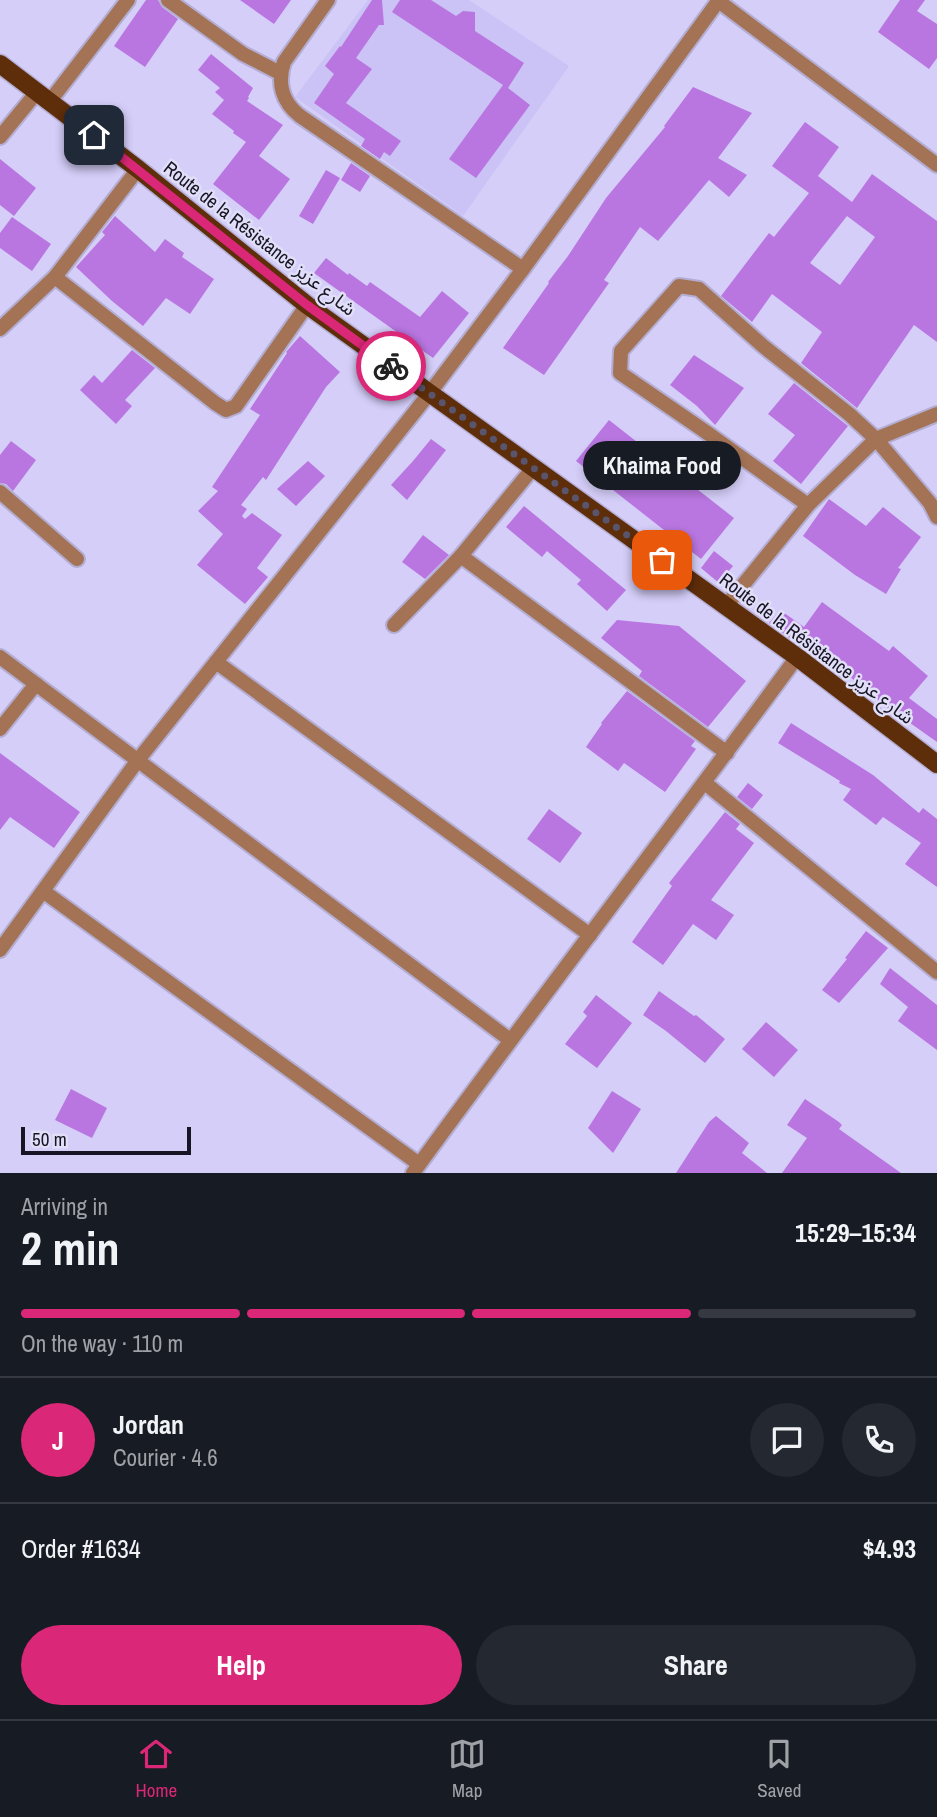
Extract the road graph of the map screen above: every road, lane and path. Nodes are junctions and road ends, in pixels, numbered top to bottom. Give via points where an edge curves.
1 (128, 0) edge
2 (168, 0) edge
3 (328, 0) edge
4 (718, 0) edge
5 (0, 64) edge
6 (280, 73) junction
7 (43, 96) junction
8 (0, 138) edge
9 (937, 165) edge
10 (138, 169) junction
11 (523, 269) junction
12 (55, 277) junction
13 (307, 305) junction
14 (0, 329) edge
15 (429, 394) junction
16 (937, 414) edge
17 (876, 439) junction
18 (533, 468) junction
19 (0, 492) edge
20 (808, 505) junction
21 (937, 517) edge
22 (461, 556) junction
23 (77, 559) dead end
24 (726, 606) junction
25 (394, 625) dead end
26 (0, 657) edge
27 (797, 657) junction
28 (216, 662) junction
29 (36, 684) junction
30 (0, 729) edge
31 (727, 753) junction
32 (138, 760) junction
33 (937, 764) edge
34 (705, 783) junction
35 (43, 891) junction
36 (590, 934) junction
37 (0, 950) edge
38 (937, 972) edge
39 (510, 1040) junction
40 (416, 1169) edge

1 - 7 street
2 - 6 street via 243,54
3 - 6 street
4 - 9 street
4 - 11 street
5 - 7 main road, Route de la Résistance شارع عزيز
6 - 11 street via 283,95 293,111
7 - 8 street
7 - 10 main road, Route de la Résistance شارع عزيز
10 - 12 street
10 - 13 main road, Route de la Résistance شارع عزيز
11 - 15 street
12 - 13 street via 226,410 236,406
12 - 14 street
13 - 15 main road, Route de la Résistance شارع عزيز
15 - 18 main road, Route de la Résistance شارع عزيز
15 - 28 street
16 - 17 street
17 - 20 street
17 - 20 street via 699,289 680,286 621,351 620,373
17 - 21 street
18 - 22 street
18 - 24 main road, Route de la Résistance شارع عزيز
19 - 23 street
20 - 24 street
22 - 25 street
22 - 31 street
24 - 27 main road, Route de la Résistance شارع عزيز
26 - 29 street
27 - 31 street
27 - 33 main road, Route de la Résistance شارع عزيز
28 - 32 street
28 - 36 street
29 - 30 street
29 - 32 street
31 - 34 street
32 - 35 street
32 - 39 street
34 - 36 street
34 - 38 street
35 - 37 street
35 - 40 street
36 - 39 street
39 - 40 street

